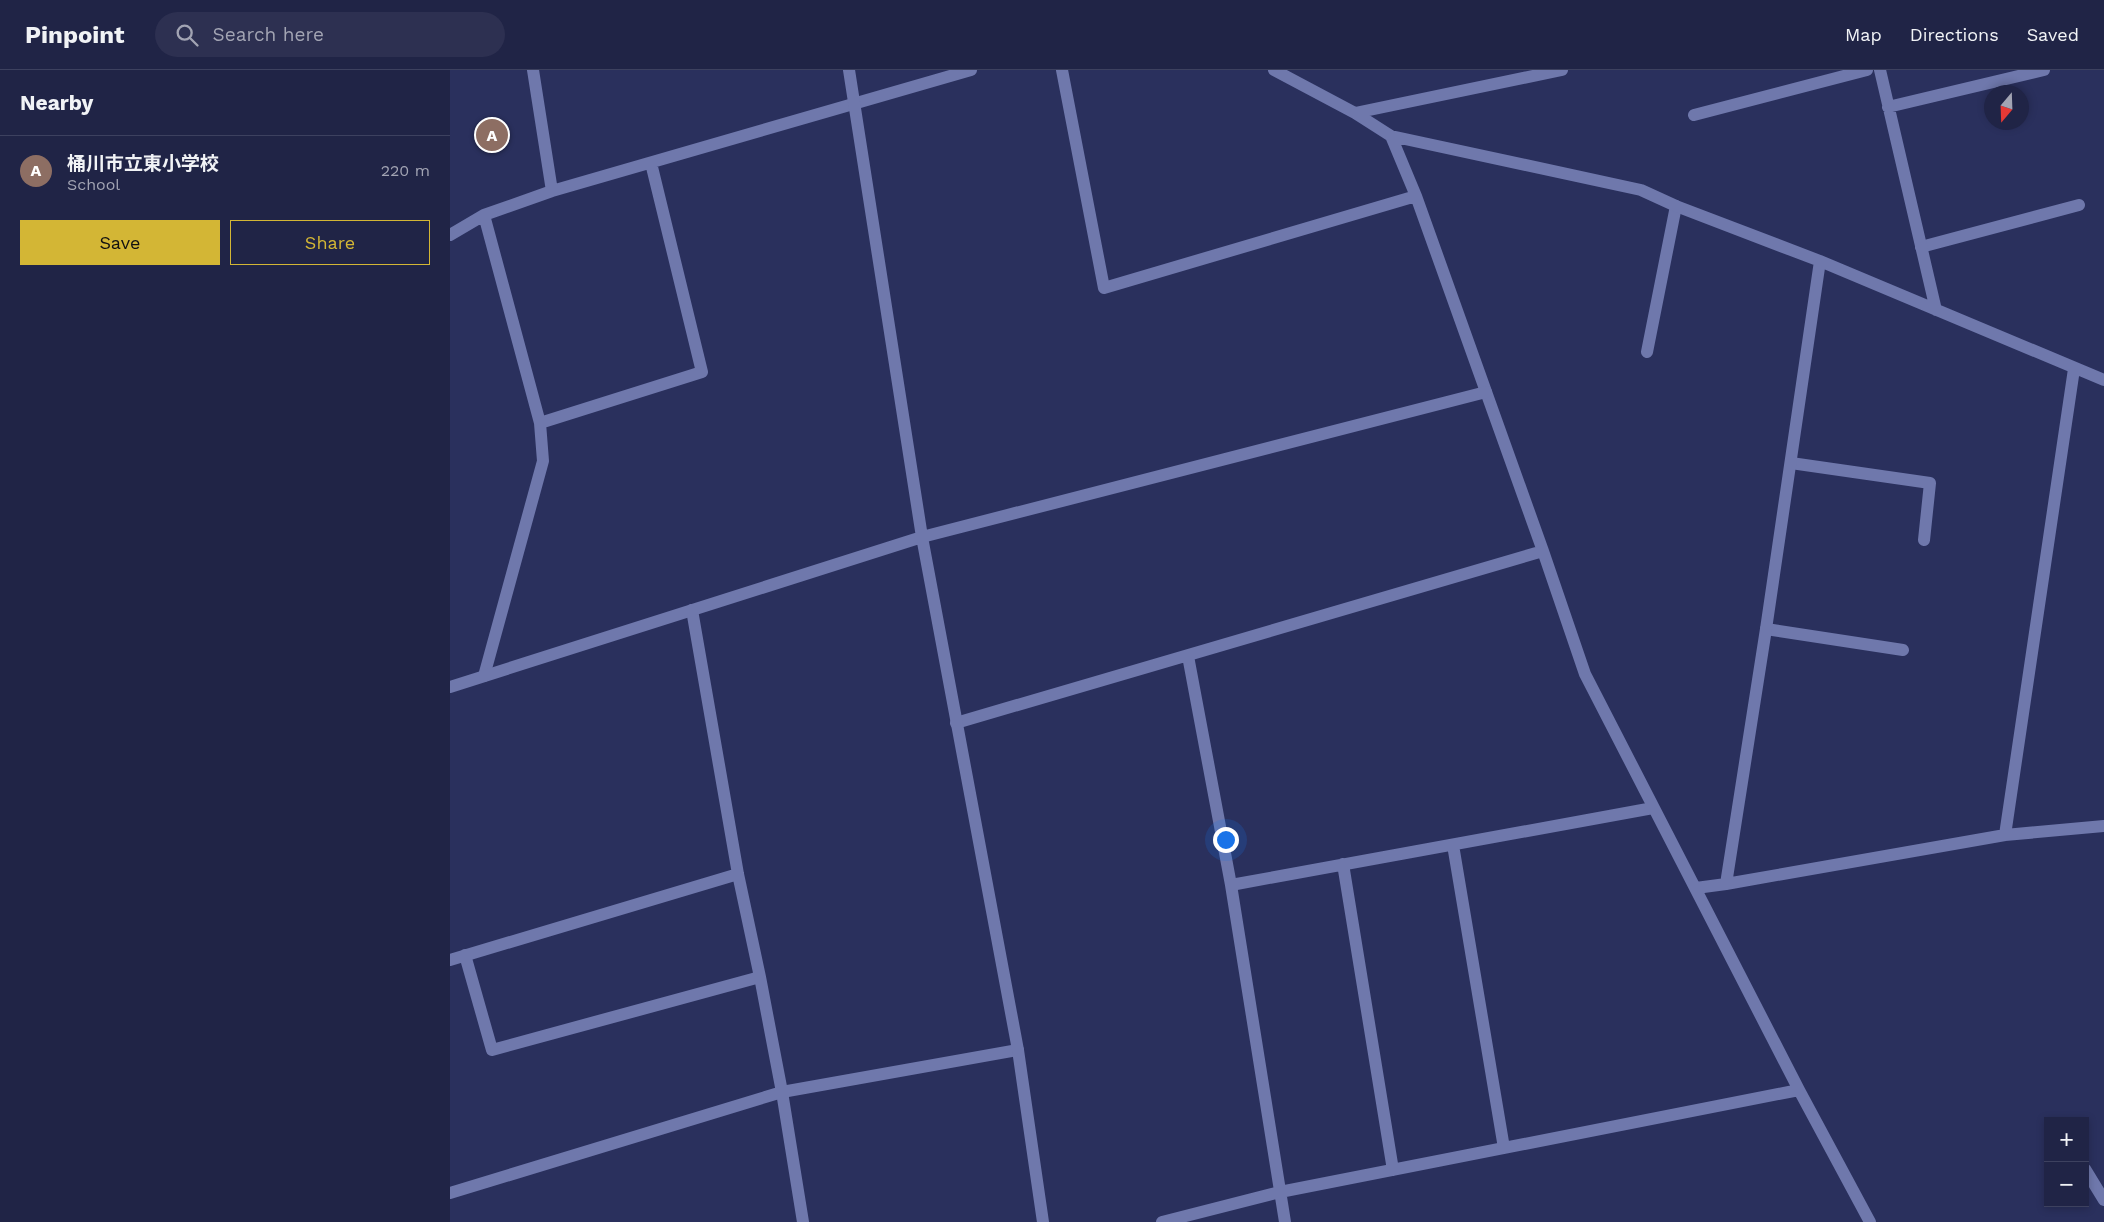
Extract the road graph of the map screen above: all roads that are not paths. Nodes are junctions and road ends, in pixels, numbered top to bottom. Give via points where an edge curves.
1 (533, 70) edge
2 (849, 70) edge
3 (971, 70) edge
4 (1062, 70) edge
5 (1274, 70) edge
6 (1562, 70) edge
7 (1868, 70) edge
8 (1880, 70) edge
9 (2044, 70) edge
10 (855, 104) junction
11 (1888, 107) junction
12 (1355, 113) junction
13 (1694, 115) dead end
14 (1391, 136) junction
15 (651, 162) junction
16 (552, 191) junction
17 (1416, 196) junction
18 (1676, 206) junction
19 (2079, 206) dead end
20 (484, 215) junction
21 (450, 235) edge
22 (1921, 247) junction
23 (1820, 261) junction
24 (1936, 310) junction
25 (1647, 352) dead end
26 (2074, 369) junction
27 (2104, 380) edge
28 (1486, 392) junction
29 (540, 423) junction
30 (1791, 463) junction
31 (922, 537) junction
32 (1924, 540) dead end
33 (1543, 551) junction
34 (692, 610) junction
35 (1766, 629) junction
36 (1902, 650) dead end
37 (1188, 656) junction
38 (484, 676) junction
39 (450, 686) edge
40 (956, 724) junction
41 (1653, 808) junction
42 (2104, 826) edge
43 (2004, 835) junction
44 (1453, 844) junction
45 (1342, 864) junction
46 (738, 874) junction
47 (1726, 884) junction
48 (1231, 885) junction
49 (1696, 888) junction
50 (466, 955) junction
51 (450, 960) edge
52 (760, 977) junction
53 (1018, 1050) junction
54 (1799, 1090) junction
55 (782, 1092) junction
56 (1504, 1148) junction
57 (1393, 1170) junction
58 (2089, 1176) edge
59 (1280, 1192) junction
60 (450, 1193) edge
61 (2104, 1200) edge
62 (803, 1222) edge
63 (1043, 1222) edge
64 (1162, 1222) edge
65 (1285, 1222) edge
66 (1870, 1222) edge

1 - 16 street
2 - 10 street
3 - 10 street
4 - 17 street via 1104,288
5 - 12 street
6 - 12 street
7 - 13 street
8 - 11 street
9 - 11 street
10 - 15 street
10 - 31 street
11 - 22 street
12 - 14 street
14 - 17 street
14 - 18 street via 1641,190
15 - 16 street
15 - 29 street via 702,372
16 - 20 street
17 - 28 street
18 - 23 street
18 - 25 street
19 - 22 street
20 - 21 street
20 - 29 street
22 - 24 street
23 - 24 street
23 - 30 street
24 - 26 street
26 - 27 street
26 - 43 street
28 - 31 street
28 - 33 street
29 - 38 street via 543,462
30 - 32 street via 1930,483
30 - 35 street
31 - 34 street
31 - 40 street
33 - 37 street
33 - 41 street via 1585,674
34 - 38 street
34 - 46 street
35 - 36 street
35 - 47 street
37 - 40 street
37 - 48 street
38 - 39 street
40 - 53 street
41 - 44 street
41 - 49 street
42 - 43 street
43 - 47 street
44 - 45 street
44 - 56 street
45 - 48 street
45 - 57 street
46 - 50 street
46 - 52 street
47 - 49 street
48 - 59 street
49 - 54 street
50 - 51 street
50 - 52 street via 492,1050
52 - 55 street
53 - 55 street
53 - 63 street
54 - 56 street
54 - 66 street
55 - 60 street
55 - 62 street
56 - 57 street
57 - 59 street
58 - 61 street
59 - 64 street
59 - 65 street

